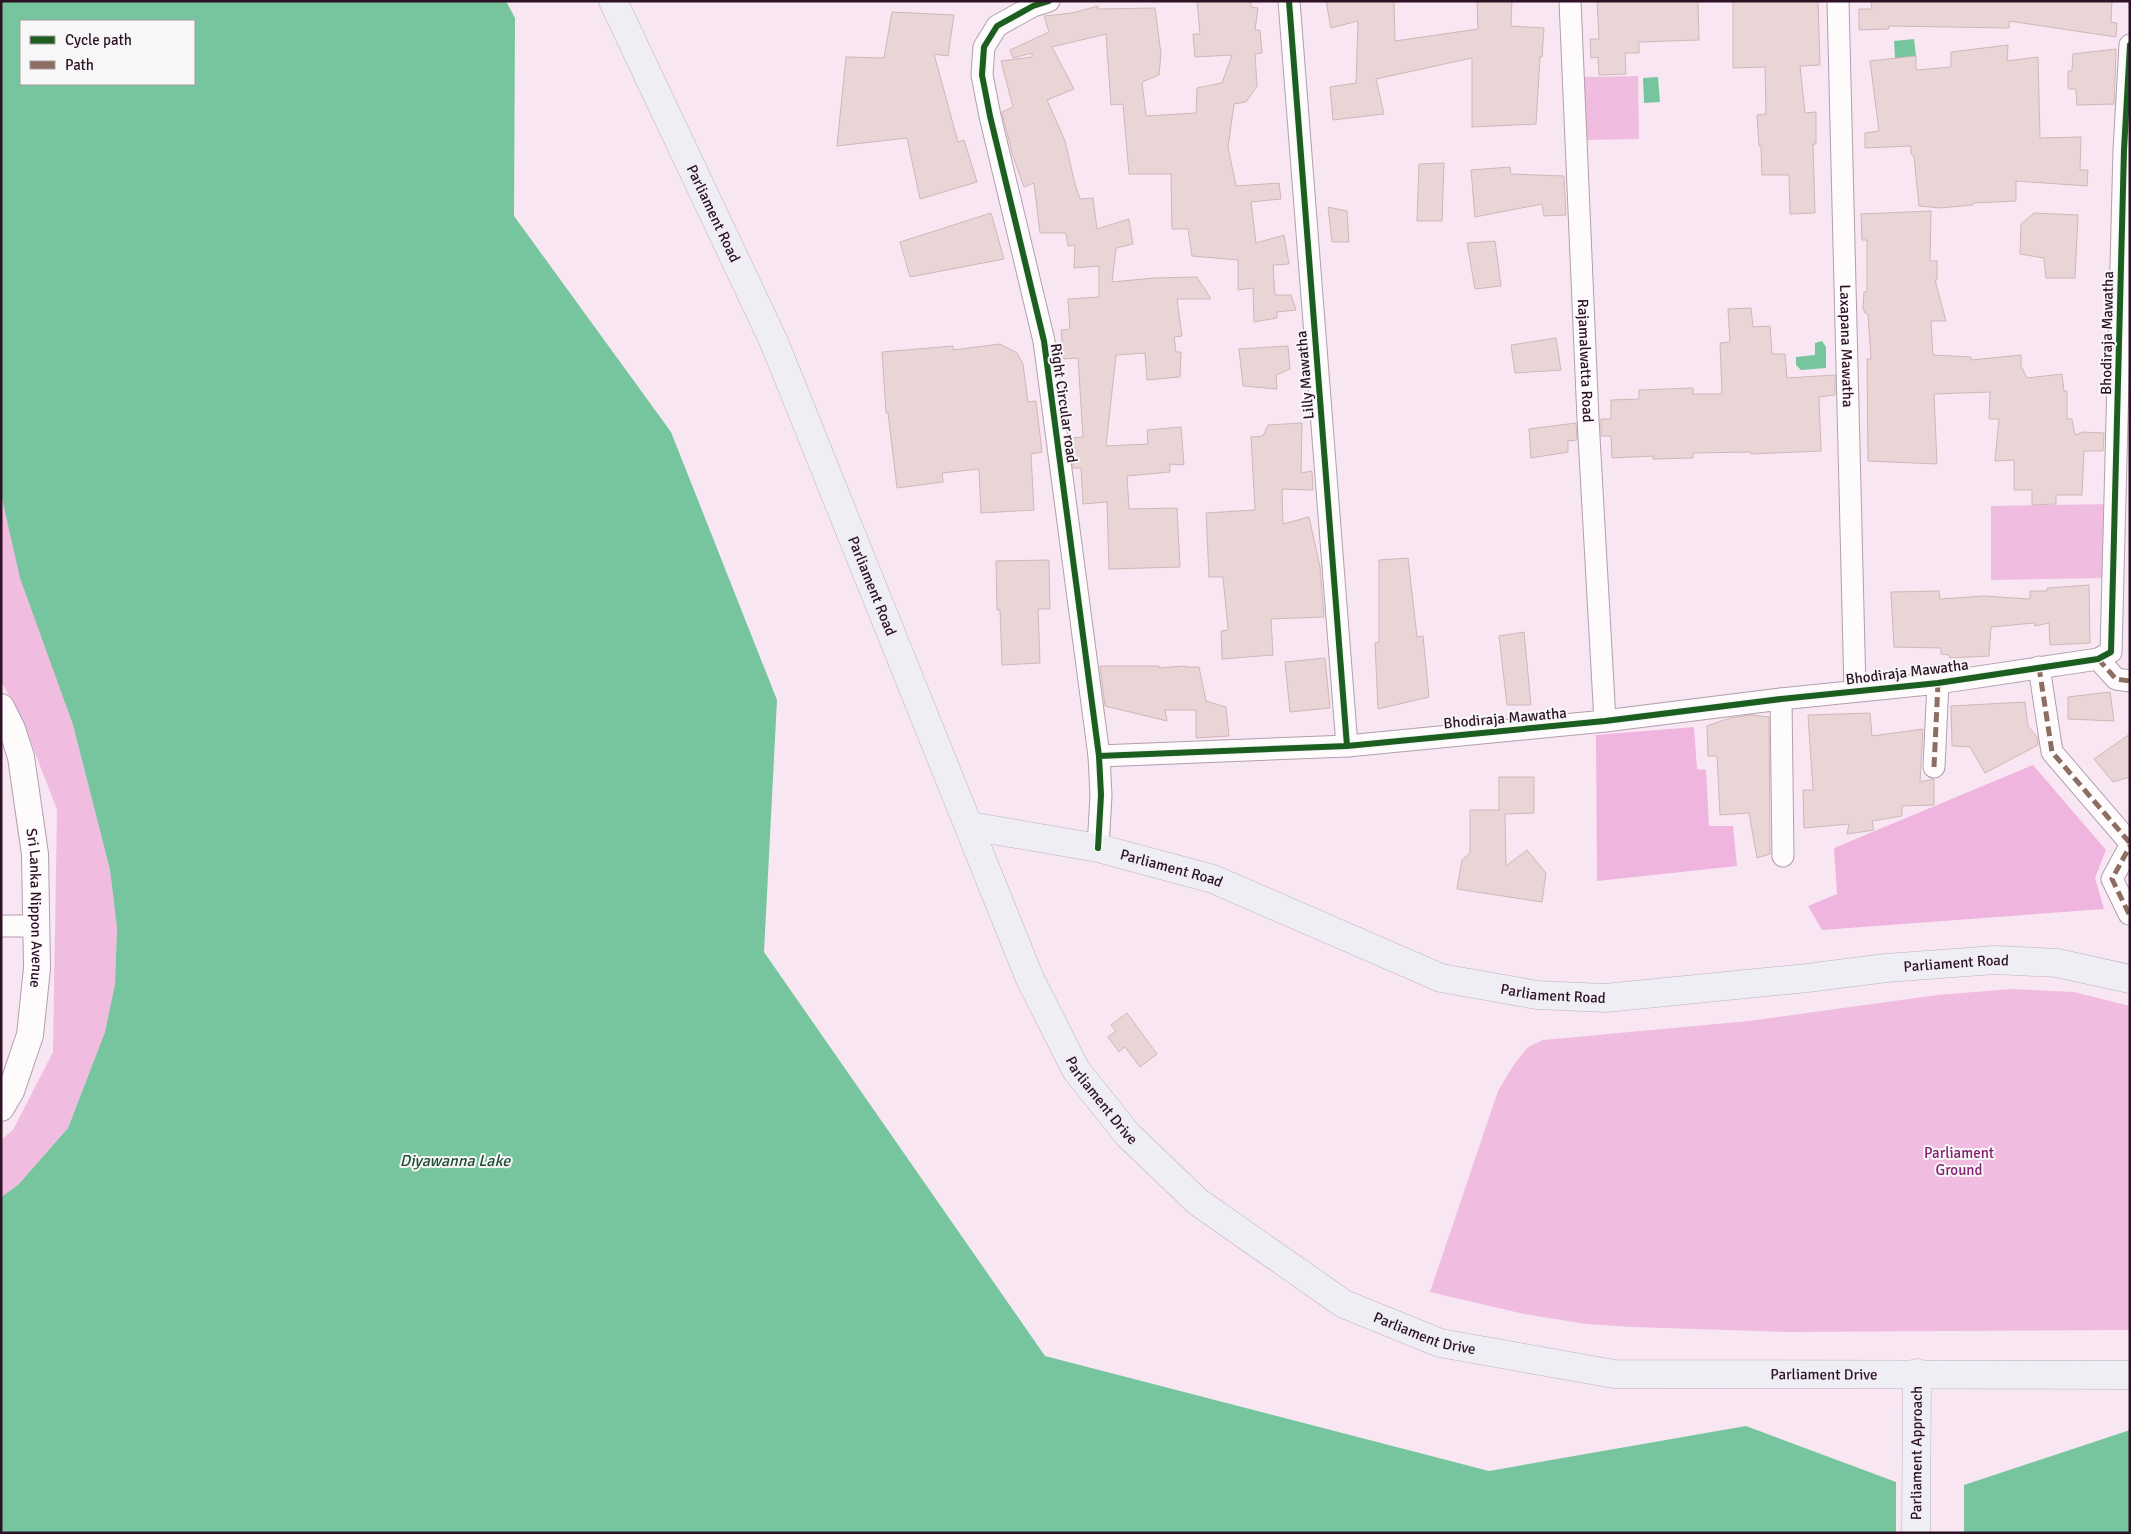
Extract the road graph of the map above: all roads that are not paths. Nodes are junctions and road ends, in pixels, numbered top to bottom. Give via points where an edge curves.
1 (613, 1) edge
2 (1048, 1) edge
3 (1289, 1) edge
4 (1570, 1) edge
5 (1838, 1) edge
6 (2130, 45) edge
7 (2127, 150) edge
8 (2124, 336) edge
9 (2098, 659) junction
10 (2039, 667) junction
11 (2130, 681) edge
12 (1938, 683) junction
13 (1854, 691) junction
14 (1781, 699) junction
15 (1, 706) edge
16 (1605, 721) junction
17 (1347, 746) junction
18 (1099, 756) junction
19 (1934, 767) dead end
20 (970, 826) junction
21 (2130, 844) edge
22 (1098, 848) junction
23 (1783, 856) dead end
24 (2129, 914) edge
25 (1, 926) edge
26 (37, 926) junction
27 (2130, 979) edge
28 (1, 1108) edge
29 (1926, 1374) junction
30 (2130, 1375) edge
31 (1916, 1533) edge
32 (1935, 1533) edge

1 - 20 main road, Parliament Road via 774,342
2 - 18 street, Right Circular road via 997,26 984,47 982,75 1044,341
3 - 17 street, Lilly Mawatha
4 - 16 street, Rajamalwatta Road
5 - 13 street, Laxapana Mawatha
6 - 7 street, Bhodiraja Mawatha
7 - 8 street, Bhodiraja Mawatha
8 - 9 street, Bhodiraja Mawatha via 2111,652
9 - 10 street, Bhodiraja Mawatha
9 - 11 street via 2116,679
10 - 12 street, Bhodiraja Mawatha
10 - 21 street via 2052,752
12 - 13 street, Bhodiraja Mawatha
12 - 19 street
13 - 14 street, Bhodiraja Mawatha
14 - 16 street, Bhodiraja Mawatha
14 - 23 street
15 - 26 street, Sri Lanka Nippon Avenue via 21,757 35,854
16 - 17 street, Bhodiraja Mawatha
17 - 18 street, Bhodiraja Mawatha
18 - 22 street, Right Circular road
20 - 22 main road, Parliament Road
20 - 29 main road, Parliament Drive via 1030,979 1076,1070 1128,1135 1198,1202 1344,1304 1440,1344 1614,1374
21 - 24 street via 2112,879
22 - 27 main road, Parliament Road via 1213,879 1441,978 1537,995 1605,998 1886,968 1994,960 2058,963
25 - 26 street
26 - 28 street, Sri Lanka Nippon Avenue via 37,968 30,1035 11,1091
29 - 30 main road, Parliament Drive
29 - 31 main road, Parliament Approach
29 - 32 main road, Parliament Approach

